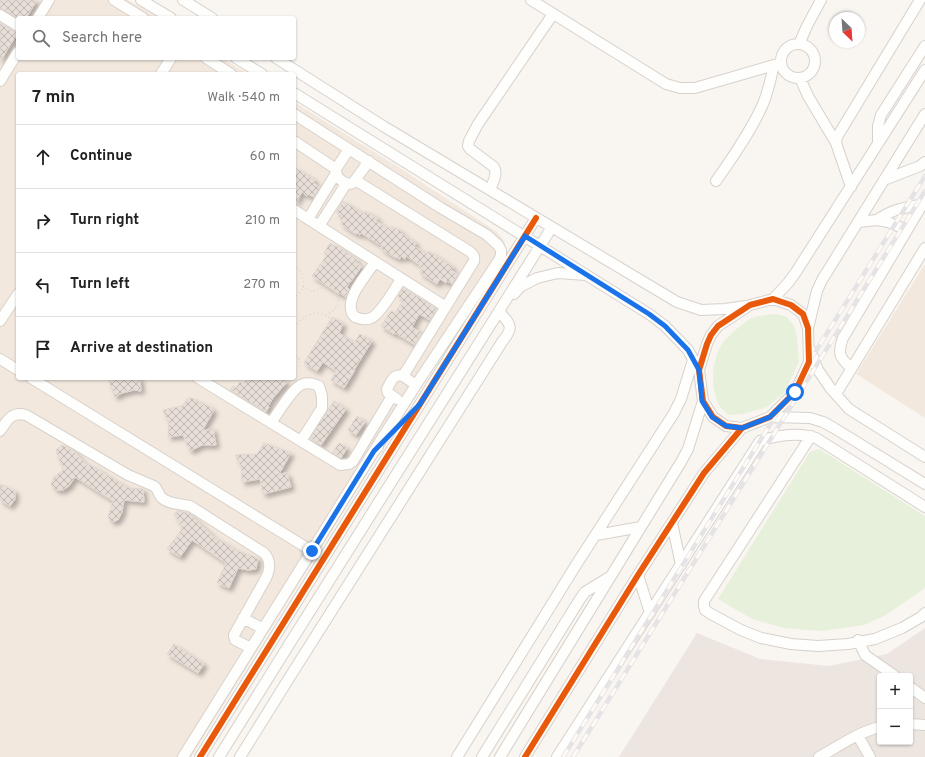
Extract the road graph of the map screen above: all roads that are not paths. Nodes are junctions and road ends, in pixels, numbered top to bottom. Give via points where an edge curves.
1 (49, 0) edge
2 (114, 0) edge
3 (141, 0) edge
4 (183, 0) edge
5 (531, 0) edge
6 (821, 0) edge
7 (920, 0) edge
8 (553, 14) junction
9 (0, 15) edge
10 (39, 16) edge
11 (140, 16) edge
12 (168, 16) edge
13 (209, 16) edge
14 (16, 25) edge
15 (799, 44) junction
16 (925, 46) edge
17 (16, 55) edge
18 (170, 60) edge
19 (209, 60) edge
20 (239, 60) edge
21 (279, 60) edge
22 (778, 64) junction
23 (925, 70) edge
24 (161, 72) edge
25 (228, 72) edge
26 (259, 72) edge
27 (800, 78) junction
28 (0, 81) edge
29 (296, 94) edge
30 (925, 114) edge
31 (296, 115) edge
32 (347, 126) junction
33 (337, 141) junction
34 (296, 142) edge
35 (836, 143) junction
36 (878, 144) junction
37 (349, 149) junction
38 (368, 161) junction
39 (925, 162) edge
40 (336, 171) junction
41 (884, 180) junction
42 (716, 181) dead end
43 (351, 182) junction
44 (851, 187) junction
45 (490, 190) junction
46 (924, 202) edge
47 (296, 211) edge
48 (308, 218) junction
49 (536, 218) junction
50 (497, 219) junction
51 (877, 220) junction
52 (858, 222) junction
53 (319, 226) junction
54 (552, 227) junction
55 (907, 230) junction
56 (488, 235) junction
57 (525, 236) junction
58 (540, 246) junction
59 (925, 248) edge
60 (375, 262) junction
61 (588, 276) junction
62 (402, 279) junction
63 (16, 297) edge
64 (773, 300) junction
65 (750, 305) junction
66 (446, 307) junction
67 (501, 308) junction
68 (0, 322) edge
69 (808, 328) junction
70 (809, 345) junction
71 (0, 359) edge
72 (693, 360) junction
73 (852, 368) junction
74 (16, 369) edge
75 (699, 370) junction
76 (403, 376) junction
77 (34, 380) edge
78 (201, 380) edge
79 (416, 385) junction
80 (836, 394) junction
81 (392, 396) junction
82 (702, 401) junction
83 (404, 403) junction
84 (420, 404) junction
85 (770, 417) junction
86 (271, 423) junction
87 (742, 428) junction
88 (0, 431) edge
89 (811, 436) junction
90 (301, 441) junction
91 (374, 451) junction
92 (925, 457) edge
93 (925, 484) edge
94 (925, 507) edge
95 (672, 523) junction
96 (640, 526) junction
97 (596, 535) junction
98 (312, 551) junction
99 (681, 565) junction
100 (638, 575) junction
101 (610, 577) junction
102 (650, 613) junction
103 (925, 613) edge
104 (243, 618) junction
105 (263, 629) junction
106 (858, 641) junction
107 (251, 648) junction
108 (891, 673) edge
109 (913, 689) edge
110 (925, 698) edge
111 (913, 724) edge
112 (925, 725) edge
113 (877, 728) edge
114 (858, 736) junction
115 (184, 757) edge
116 (200, 757) edge
117 (219, 757) edge
118 (240, 757) edge
119 (457, 757) edge
120 (482, 757) edge
121 (500, 757) edge
122 (525, 757) edge
123 (557, 757) edge
124 (819, 757) edge
125 (870, 757) edge

1 - 10 street
2 - 11 street
3 - 12 street
4 - 13 street
5 - 8 street
6 - 15 street
7 - 35 street via 839,133
8 - 22 street via 666,84 680,88 695,88
8 - 45 street via 469,141 470,149 496,170
9 - 14 street
15 - 22 street via 788,48
15 - 27 street via 810,48 815,59 810,74
16 - 36 street via 881,115
17 - 28 street
18 - 24 street
19 - 25 street
20 - 26 street
21 - 45 street
22 - 27 street via 790,76
22 - 42 street via 764,103
23 - 36 street
27 - 35 street
29 - 32 street
30 - 41 street
31 - 33 street
32 - 33 street
32 - 50 street
33 - 37 street
34 - 40 street
35 - 44 street
36 - 44 street
37 - 38 street
37 - 40 street
38 - 43 street
38 - 56 street
39 - 41 street
40 - 43 street via 339,179
40 - 48 street
41 - 52 street
43 - 53 street
43 - 66 street via 473,254 474,261
44 - 64 street via 796,272
45 - 49 street
46 - 51 street via 893,210
46 - 55 street
47 - 48 street
48 - 53 street
49 - 54 street
49 - 57 street
50 - 56 street
50 - 57 street
51 - 52 street
51 - 55 street
52 - 69 street via 817,290
53 - 60 street
54 - 58 street
54 - 65 street via 677,302 701,310
55 - 73 street via 843,338 839,353 842,360
56 - 79 street via 501,250 499,260
57 - 58 street
57 - 84 street
58 - 61 street
58 - 67 street
59 - 73 street
60 - 62 street
60 - 62 street via 351,298 351,308 355,317 362,320 372,318 381,310
61 - 67 street via 558,273 538,278 520,287
61 - 72 street via 665,326 688,350
62 - 66 street
63 - 68 street
64 - 65 street
64 - 69 street via 791,305 803,314
65 - 75 street via 718,326 707,344
66 - 76 street
67 - 117 street
67 - 118 street via 510,325 508,335
69 - 70 street
70 - 80 street via 818,370
70 - 85 street via 809,362 795,392
71 - 74 street
72 - 75 street
72 - 97 street via 674,413
73 - 80 street
75 - 82 street
76 - 79 street
76 - 81 street via 393,378 387,389
77 - 98 street
78 - 86 street
79 - 83 street
80 - 92 street via 849,409
81 - 83 street
81 - 90 street via 349,464 340,465
82 - 87 street via 712,417 726,426
82 - 96 street via 688,449
83 - 91 street
84 - 91 street
84 - 116 street
85 - 87 street
85 - 93 street via 810,418 823,422
86 - 90 street
86 - 90 street via 293,391 303,384 319,386 322,408
87 - 95 street via 704,473
88 - 104 street via 10,417 16,414 26,415 128,475 154,486 163,499 190,506 268,557 269,572
89 - 94 street
89 - 99 street via 777,437 760,441
89 - 106 street via 704,601 704,606 711,614 761,638 818,646
91 - 98 street
95 - 99 street
95 - 100 street
96 - 97 street
96 - 101 street
97 - 119 street
98 - 105 street
99 - 102 street
100 - 102 street
100 - 122 street
101 - 120 street via 585,592 580,599
101 - 121 street
102 - 123 street
103 - 106 street via 902,628 875,639
104 - 105 street
104 - 107 street via 234,638
105 - 107 street
106 - 108 street via 865,655
107 - 115 street
109 - 110 street
111 - 112 street
113 - 114 street
114 - 124 street
114 - 125 street

